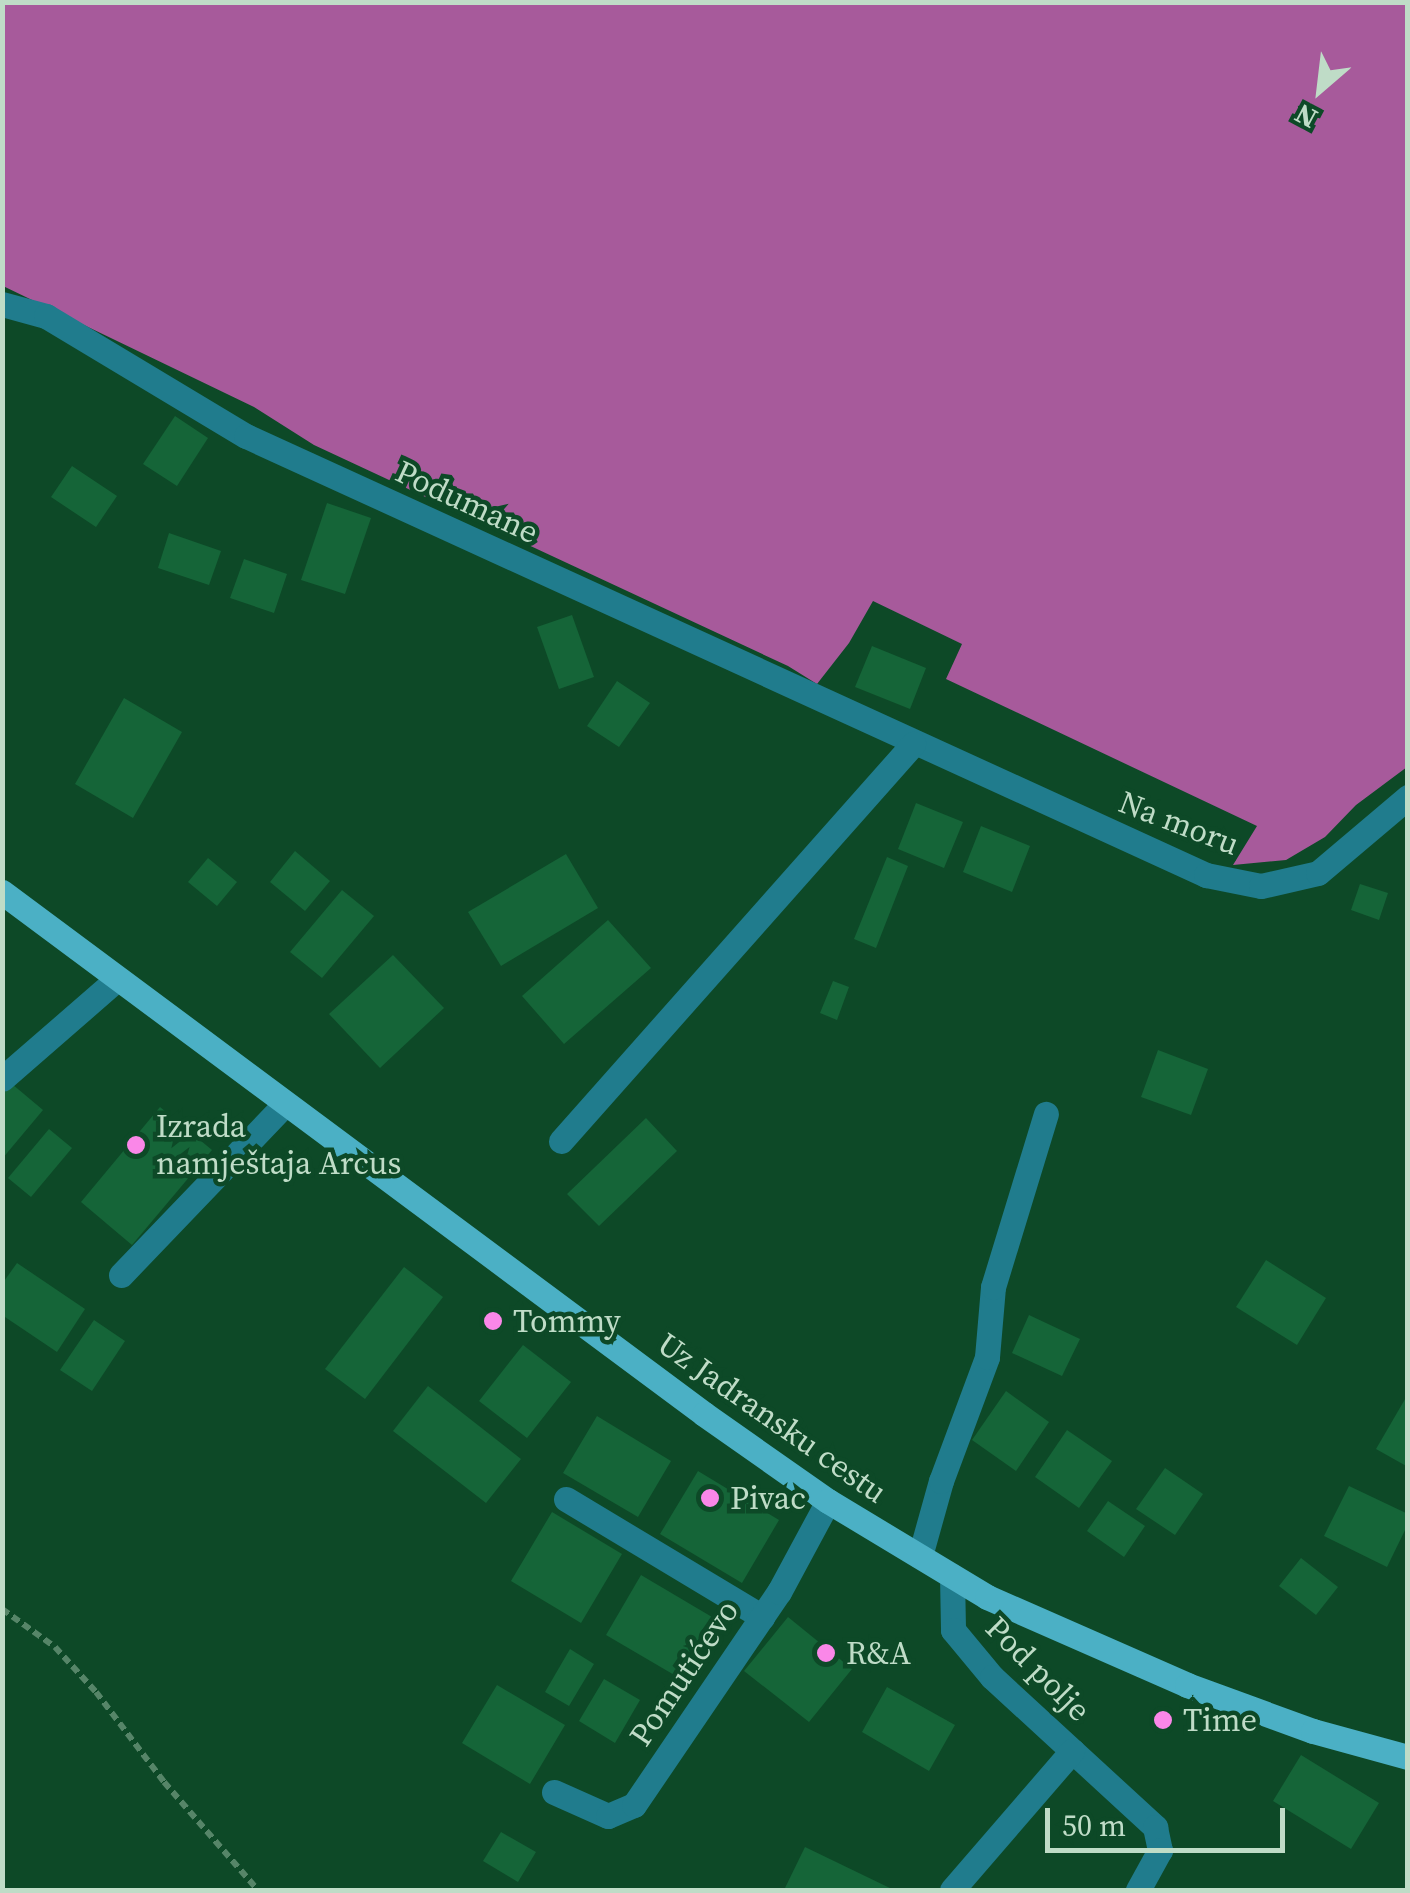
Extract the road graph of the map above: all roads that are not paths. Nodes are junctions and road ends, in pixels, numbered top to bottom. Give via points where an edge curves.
1 (2, 304) edge
2 (913, 744) junction
3 (1408, 796) edge
4 (2, 892) edge
5 (116, 980) junction
6 (2, 1079) edge
7 (286, 1104) junction
8 (1046, 1114) dead end
9 (562, 1141) dead end
10 (121, 1275) dead end
11 (566, 1500) dead end
12 (828, 1501) junction
13 (920, 1556) junction
14 (952, 1576) junction
15 (762, 1617) junction
16 (1072, 1750) junction
17 (1408, 1757) edge
18 (554, 1792) dead end
19 (952, 1890) edge
20 (1138, 1890) edge

1 - 2 street, Podumane via 46,316 246,436
2 - 3 street, Na moru via 1206,875 1260,886 1318,873
2 - 9 street
4 - 5 main road, Uz Jadransku cestu
5 - 6 street
5 - 7 main road, Uz Jadransku cestu
7 - 10 street
7 - 12 main road, Uz Jadransku cestu
8 - 13 street via 993,1286 987,1357
11 - 15 street
12 - 13 main road, Uz Jadransku cestu
12 - 15 street, Pomutićevo
13 - 14 main road, Uz Jadransku cestu
14 - 16 street, Pod polje via 953,1630 992,1678
14 - 17 main road, Uz Jadransku cestu via 987,1598 1188,1685
15 - 18 street, Pomutićevo via 634,1805 608,1816
16 - 19 street, Pod polje
16 - 20 street, Pod polje via 1154,1826 1160,1850

